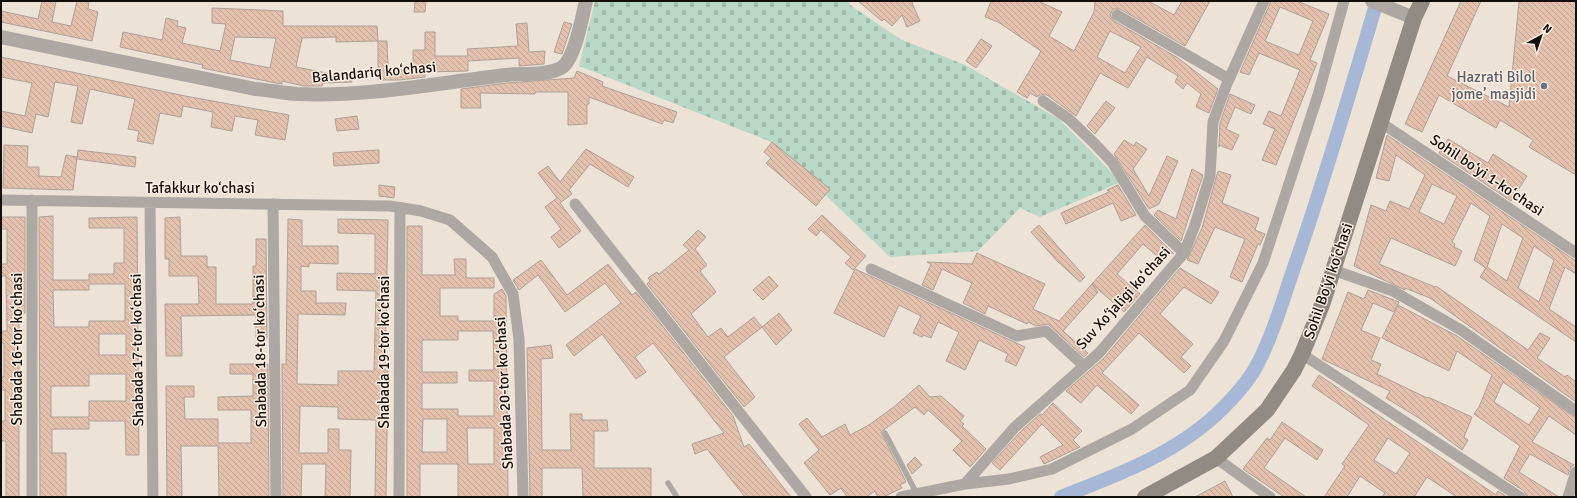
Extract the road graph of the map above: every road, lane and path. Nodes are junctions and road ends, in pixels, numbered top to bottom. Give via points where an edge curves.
1 (586, 1) edge
2 (1264, 1) edge
3 (1344, 1) edge
4 (1372, 1) edge
5 (1422, 1) edge
6 (1117, 15) dead end
7 (1408, 16) junction
8 (1, 37) edge
9 (1229, 79) junction
10 (1043, 101) dead end
11 (1380, 122) junction
12 (1, 200) edge
13 (32, 200) junction
14 (150, 203) junction
15 (273, 204) junction
16 (575, 204) dead end
17 (400, 208) junction
18 (1184, 253) junction
19 (1576, 253) edge
20 (871, 269) dead end
21 (1333, 270) junction
22 (1302, 354) junction
23 (1083, 365) junction
24 (1576, 411) edge
25 (885, 433) dead end
26 (1216, 458) junction
27 (1576, 472) edge
28 (668, 483) dead end
29 (965, 484) junction
30 (916, 494) junction
31 (32, 497) edge
32 (153, 497) edge
33 (276, 497) edge
34 (399, 497) edge
35 (523, 497) edge
36 (677, 497) edge
37 (806, 497) edge
38 (901, 497) edge
39 (1145, 497) edge
40 (1270, 497) edge
41 (1520, 497) edge
42 (1568, 497) edge

1 - 8 street, Balandariq koʻchasi via 576,42 565,64 560,68 540,73 340,94 296,94 255,88
2 - 9 street, Suv Xoʻjaligi koʻchasi
3 - 29 street via 1318,95 1263,263 1224,341 1190,390 1132,429 1052,469 1009,479
4 - 7 street
5 - 7 main road, Sohil Boʻyi koʻchasi
6 - 9 street
7 - 11 main road, Sohil Boʻyi koʻchasi
9 - 18 street, Suv Xoʻjaligi koʻchasi via 1213,122 1210,176
10 - 18 street via 1069,119 1112,162 1144,216
11 - 19 street, Sohil boʻyi 1-koʻchasi
11 - 21 main road, Sohil Boʻyi koʻchasi
12 - 13 street, Tafakkur koʻchasi
13 - 14 street, Tafakkur koʻchasi
13 - 31 street, Shabada 16-tor koʻchasi
14 - 15 street, Tafakkur koʻchasi
14 - 32 street, Shabada 17-tor koʻchasi
15 - 17 street, Tafakkur koʻchasi
15 - 33 street, Shabada 18-tor koʻchasi
16 - 37 street
17 - 34 street, Shabada 19-tor koʻchasi
17 - 35 street, Shabada 20-tor koʻchasi via 450,220 492,257 513,294 519,339
18 - 23 street, Suv Xoʻjaligi koʻchasi via 1098,353
20 - 23 street via 1017,336 1046,331
21 - 22 main road, Sohil Boʻyi koʻchasi
21 - 24 street via 1393,291 1462,330
22 - 26 main road, Sohil Boʻyi koʻchasi via 1267,410
22 - 41 street
23 - 29 street, Suv Xoʻjaligi koʻchasi via 1015,427
25 - 30 lane
26 - 39 main road, Sohil Boʻyi koʻchasi
26 - 40 street
27 - 42 street
28 - 36 lane
29 - 30 street
30 - 38 street

